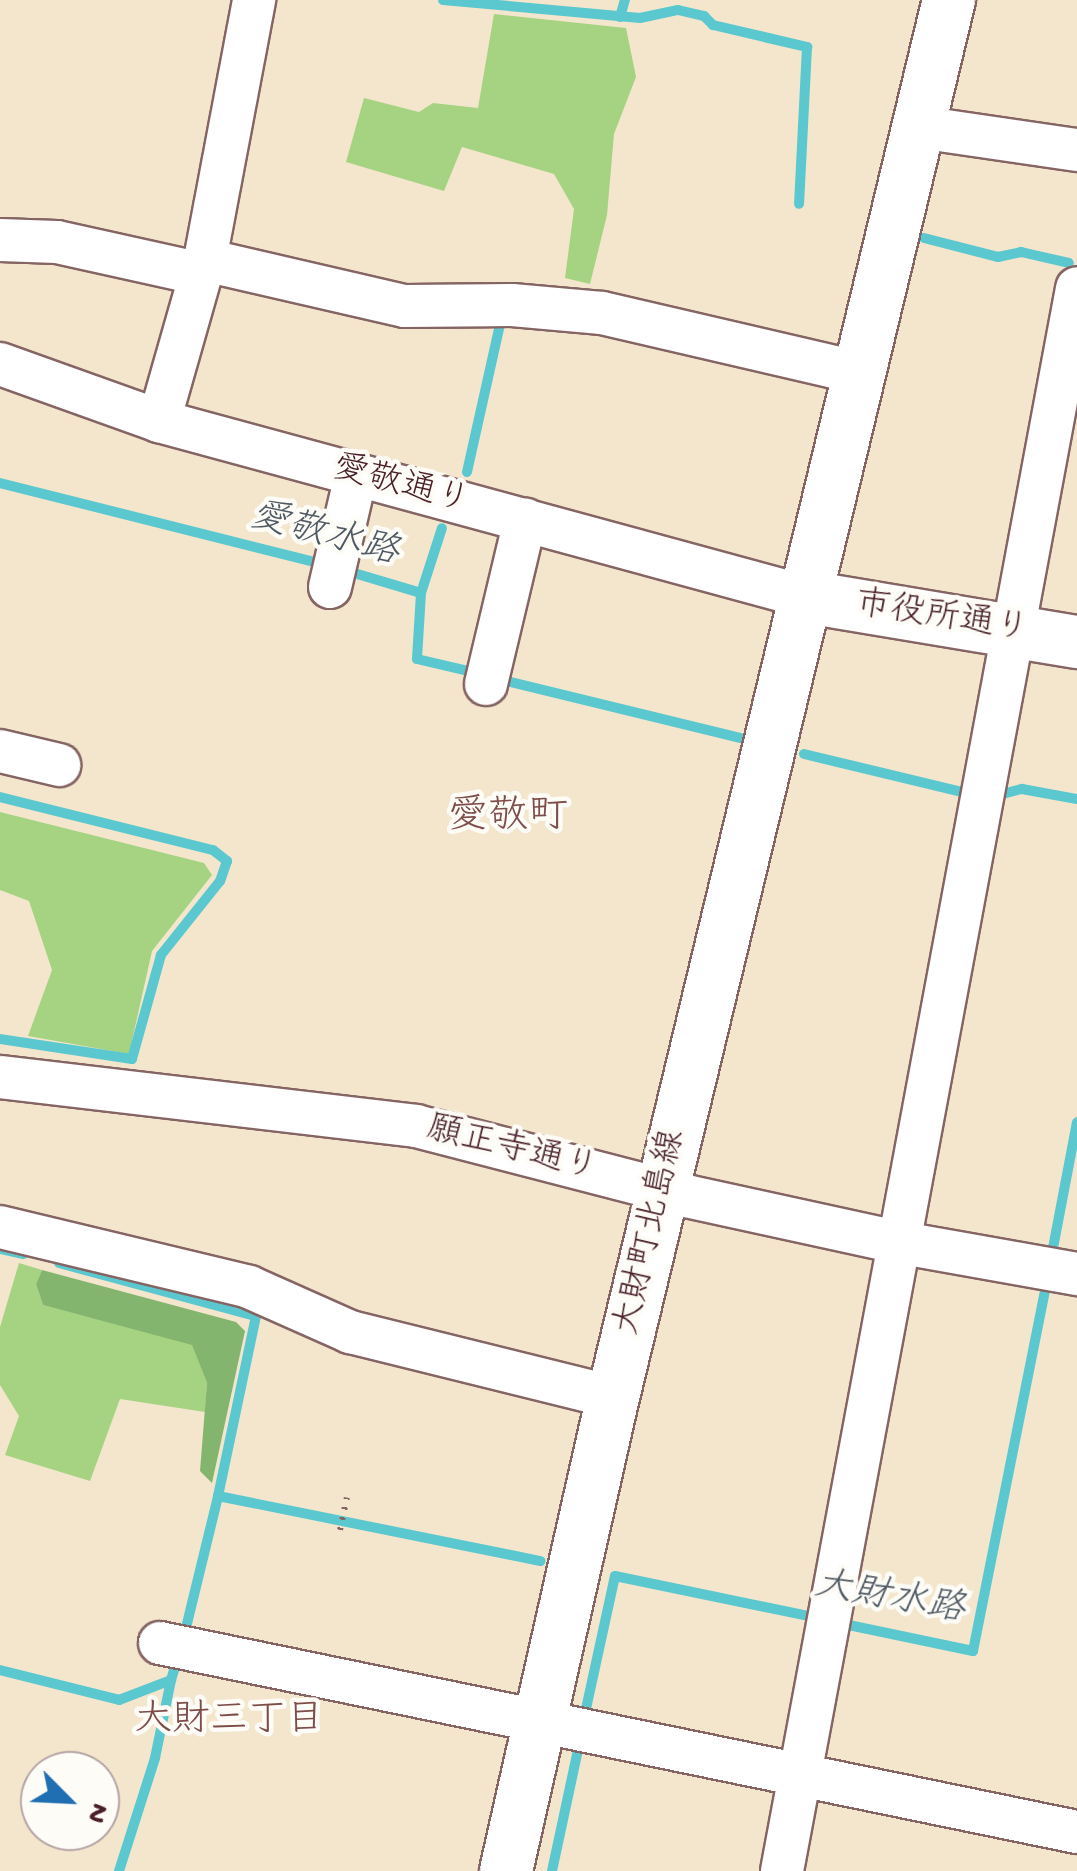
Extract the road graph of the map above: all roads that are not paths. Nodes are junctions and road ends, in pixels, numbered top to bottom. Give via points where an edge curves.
1 (254, 0) edge
2 (949, 0) edge
3 (919, 127) junction
4 (1077, 150) edge
5 (0, 240) edge
6 (203, 267) junction
7 (1077, 288) edge
8 (0, 364) edge
9 (860, 374) junction
10 (159, 421) junction
11 (356, 475) junction
12 (525, 520) junction
13 (330, 588) dead end
14 (807, 597) junction
15 (1012, 630) junction
16 (1077, 642) edge
17 (487, 677) dead end
18 (0, 751) edge
19 (59, 765) dead end
20 (0, 1078) edge
21 (662, 1190) junction
22 (0, 1227) edge
23 (898, 1242) junction
24 (1077, 1274) edge
25 (613, 1397) junction
26 (160, 1643) dead end
27 (552, 1727) junction
28 (800, 1774) junction
29 (1077, 1832) edge
30 (506, 1871) edge
31 (782, 1871) edge

1 - 6 street
2 - 3 street, 大財町北島線
3 - 4 street
3 - 9 street, 大財町北島線
5 - 6 street via 57,242
6 - 9 street via 405,306 512,304 602,313
6 - 10 street
7 - 15 street
8 - 10 street, 愛敬通り
9 - 14 street, 大財町北島線
10 - 11 street, 愛敬通り
11 - 12 street, 愛敬通り
11 - 13 street
12 - 14 street, 愛敬通り
12 - 17 street
14 - 15 street, 市役所通り
14 - 21 street, 大財町北島線
15 - 16 street, 市役所通り
15 - 23 street
18 - 19 street
20 - 21 street, 願正寺通り via 416,1126
21 - 23 street, 願正寺通り
21 - 25 street, 大財町北島線
22 - 25 street via 248,1287 350,1332
23 - 24 street, 願正寺通り
23 - 28 street
25 - 27 street, 大財町北島線
26 - 27 street
27 - 28 street
27 - 30 street, 大財町北島線
28 - 29 street
28 - 31 street

